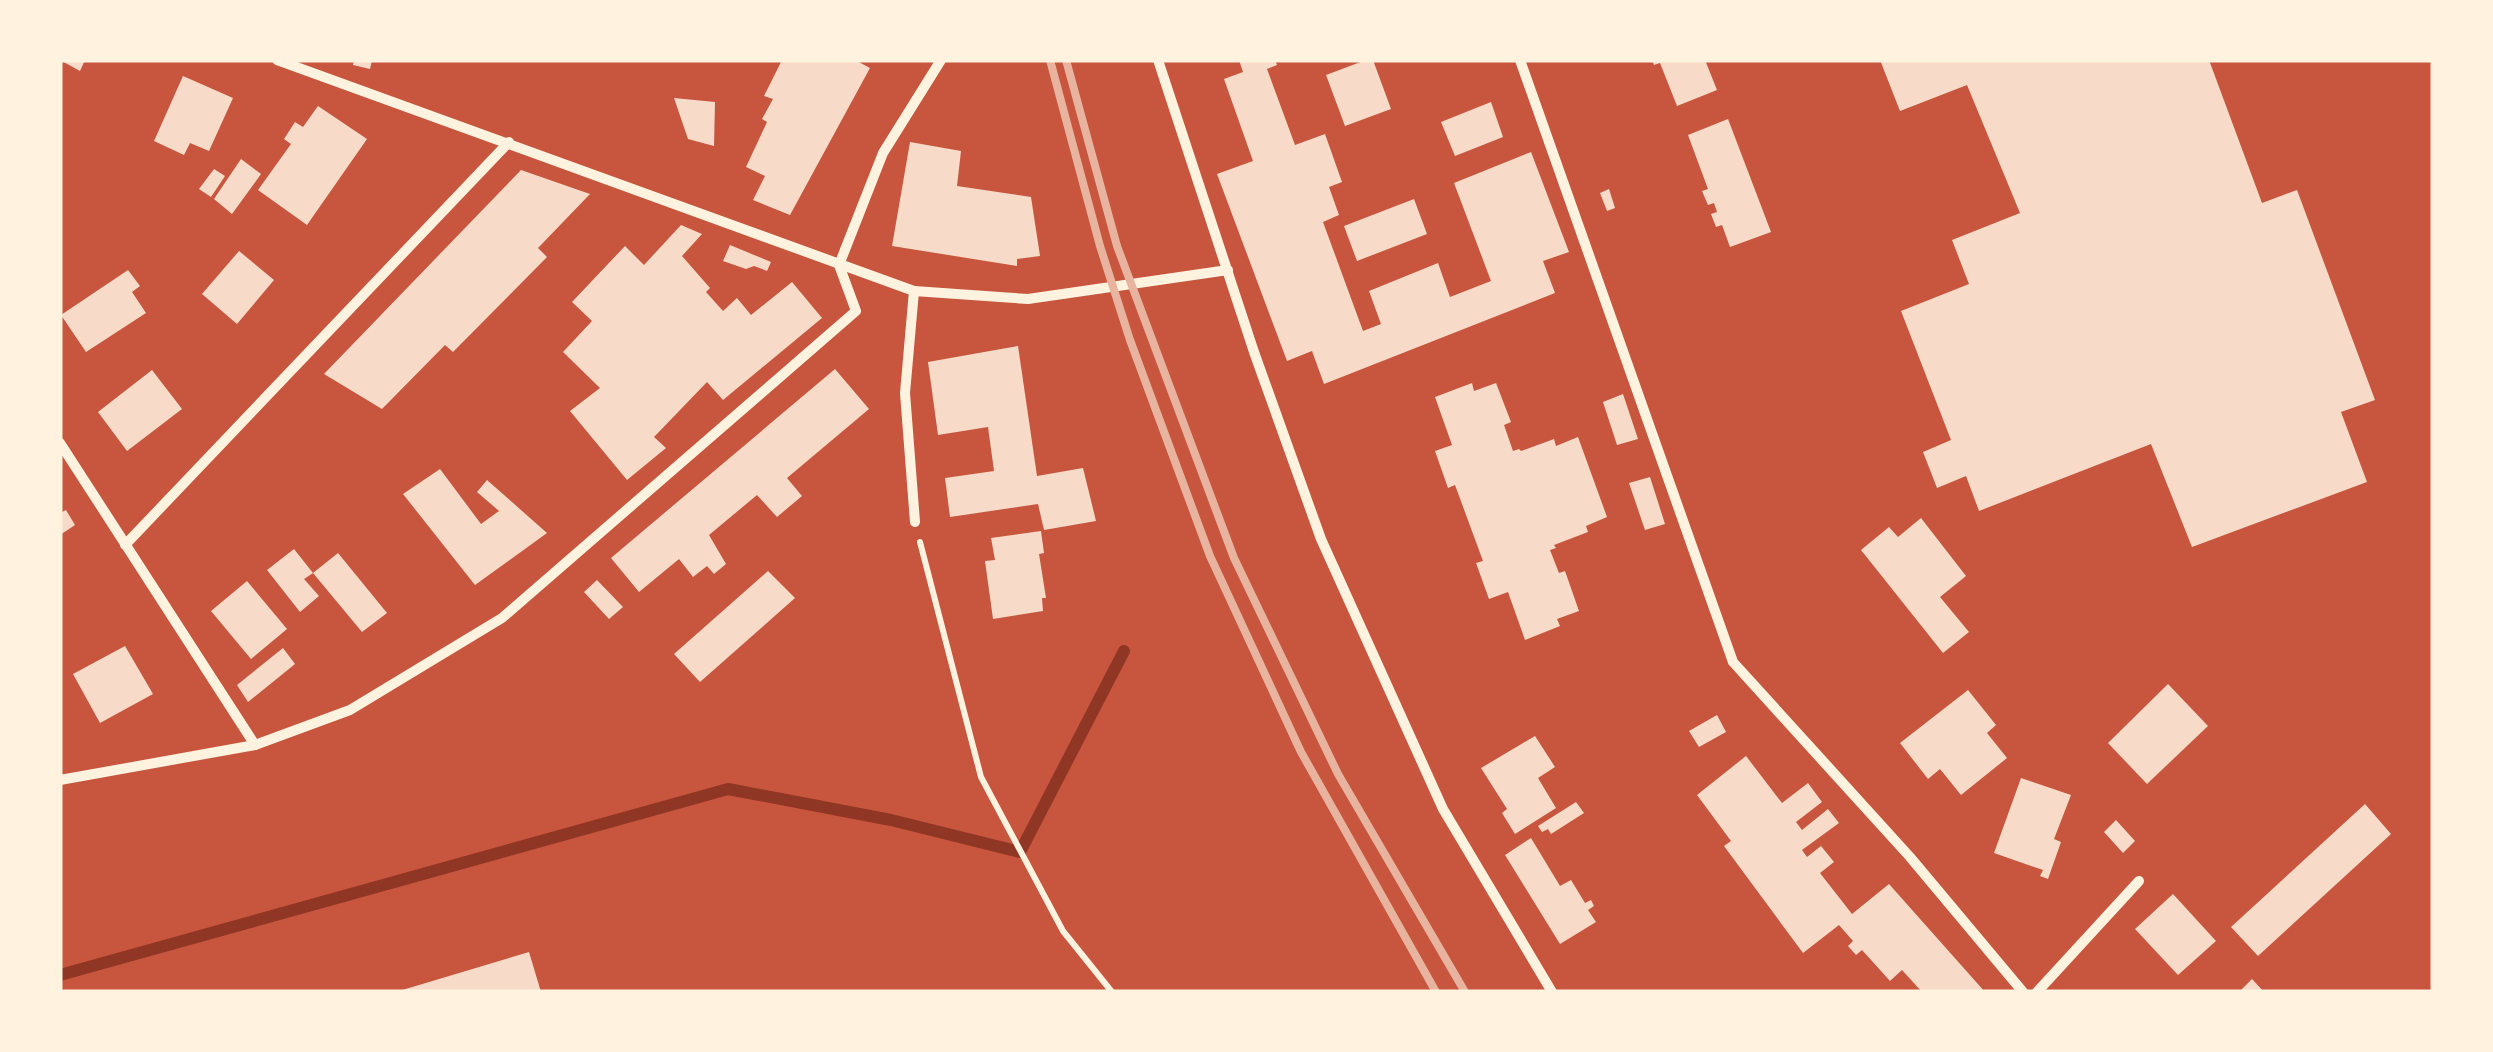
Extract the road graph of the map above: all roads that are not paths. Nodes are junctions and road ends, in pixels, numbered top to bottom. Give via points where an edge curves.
1 (277, 60) edge
2 (941, 60) edge
3 (1158, 60) edge
4 (1520, 60) edge
5 (508, 142) junction
6 (840, 265) junction
7 (1228, 270) junction
8 (914, 291) junction
9 (60, 443) edge
10 (915, 522) road end
11 (126, 545) junction
12 (255, 745) junction
13 (60, 780) edge
14 (2139, 881) dead end
15 (1552, 992) edge
16 (2024, 992) edge
17 (2037, 992) edge

1 - 5 street
2 - 6 street via 883,153
3 - 7 street
4 - 16 street via 1733,662
5 - 6 street
5 - 11 street
6 - 8 street
6 - 12 street via 856,311 502,618 350,710
7 - 8 street via 1028,300
7 - 15 street via 1322,540 1443,808
8 - 10 street via 905,393
9 - 11 street
11 - 12 street
12 - 13 street
14 - 17 street

